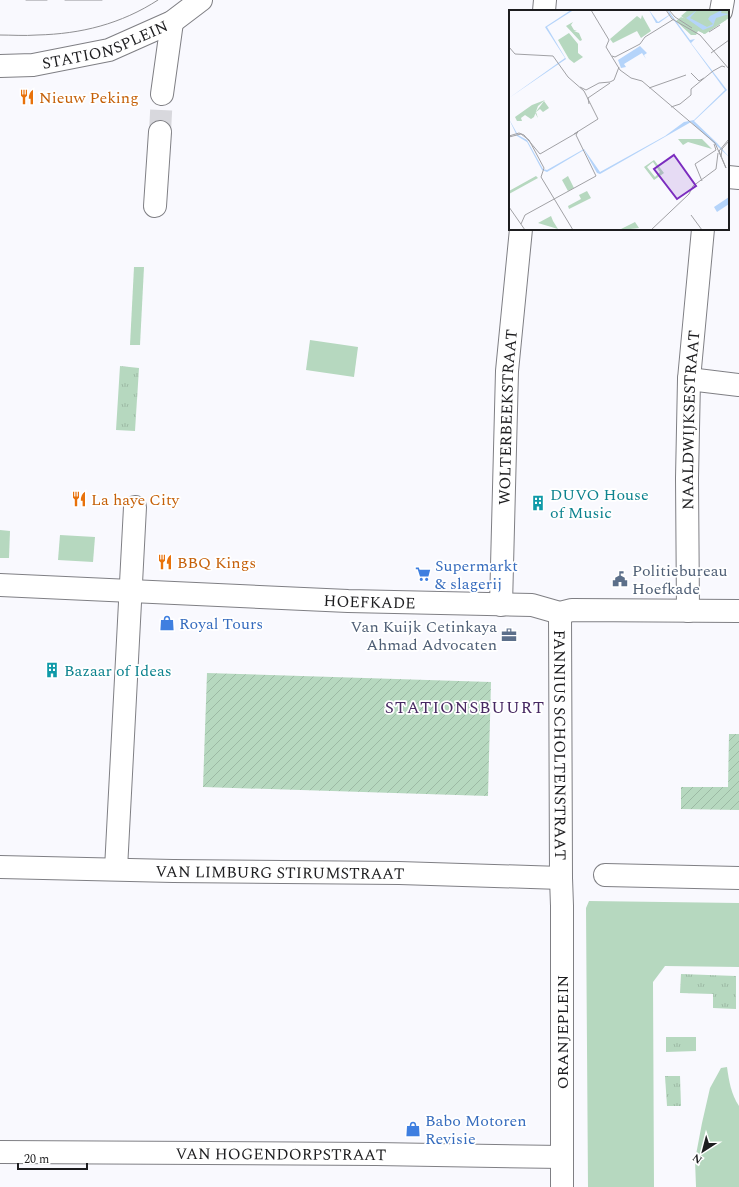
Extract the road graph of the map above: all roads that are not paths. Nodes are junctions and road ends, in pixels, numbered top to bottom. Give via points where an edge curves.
1 (201, 0) edge
2 (545, 0) edge
3 (723, 0) edge
4 (544, 10) edge
5 (721, 10) edge
6 (172, 22) junction
7 (0, 66) edge
8 (162, 94) tunnel mouth
9 (160, 132) tunnel mouth
10 (729, 177) edge
11 (739, 178) edge
12 (155, 206) dead end
13 (521, 230) edge
14 (703, 230) edge
15 (689, 379) junction
16 (739, 385) edge
17 (135, 507) dead end
18 (0, 585) edge
19 (130, 591) junction
20 (501, 605) junction
21 (688, 611) junction
22 (739, 611) edge
23 (560, 613) junction
24 (0, 867) edge
25 (116, 869) junction
26 (605, 875) dead end
27 (561, 878) junction
28 (739, 878) edge
29 (0, 1152) edge
30 (562, 1157) junction
31 (562, 1187) edge

1 - 6 street, STATIONSPLEIN
2 - 4 street
3 - 5 street
6 - 7 street, STATIONSPLEIN via 109,50 33,65
6 - 8 street
9 - 12 street
10 - 11 street
13 - 20 street, WOLTERBEEKSTRAAT via 507,371
14 - 15 street, NAALDWIJKSESTRAAT
15 - 16 street
15 - 21 street, NAALDWIJKSESTRAAT
17 - 19 street
18 - 19 street, HOEFKADE
19 - 20 street, HOEFKADE
19 - 25 street
20 - 23 street, HOEFKADE via 532,605
21 - 22 street, HOEFKADE
21 - 23 street, HOEFKADE via 572,610
23 - 27 street, FANNIUS SCHOLTENSTRAAT
24 - 25 street, VAN LIMBURG STIRUMSTRAAT
25 - 27 street, VAN LIMBURG STIRUMSTRAAT
26 - 28 street
27 - 30 street, ORANJEPLEIN
29 - 30 street, VAN HOGENDORPSTRAAT
30 - 31 street, ORANJEPLEIN

